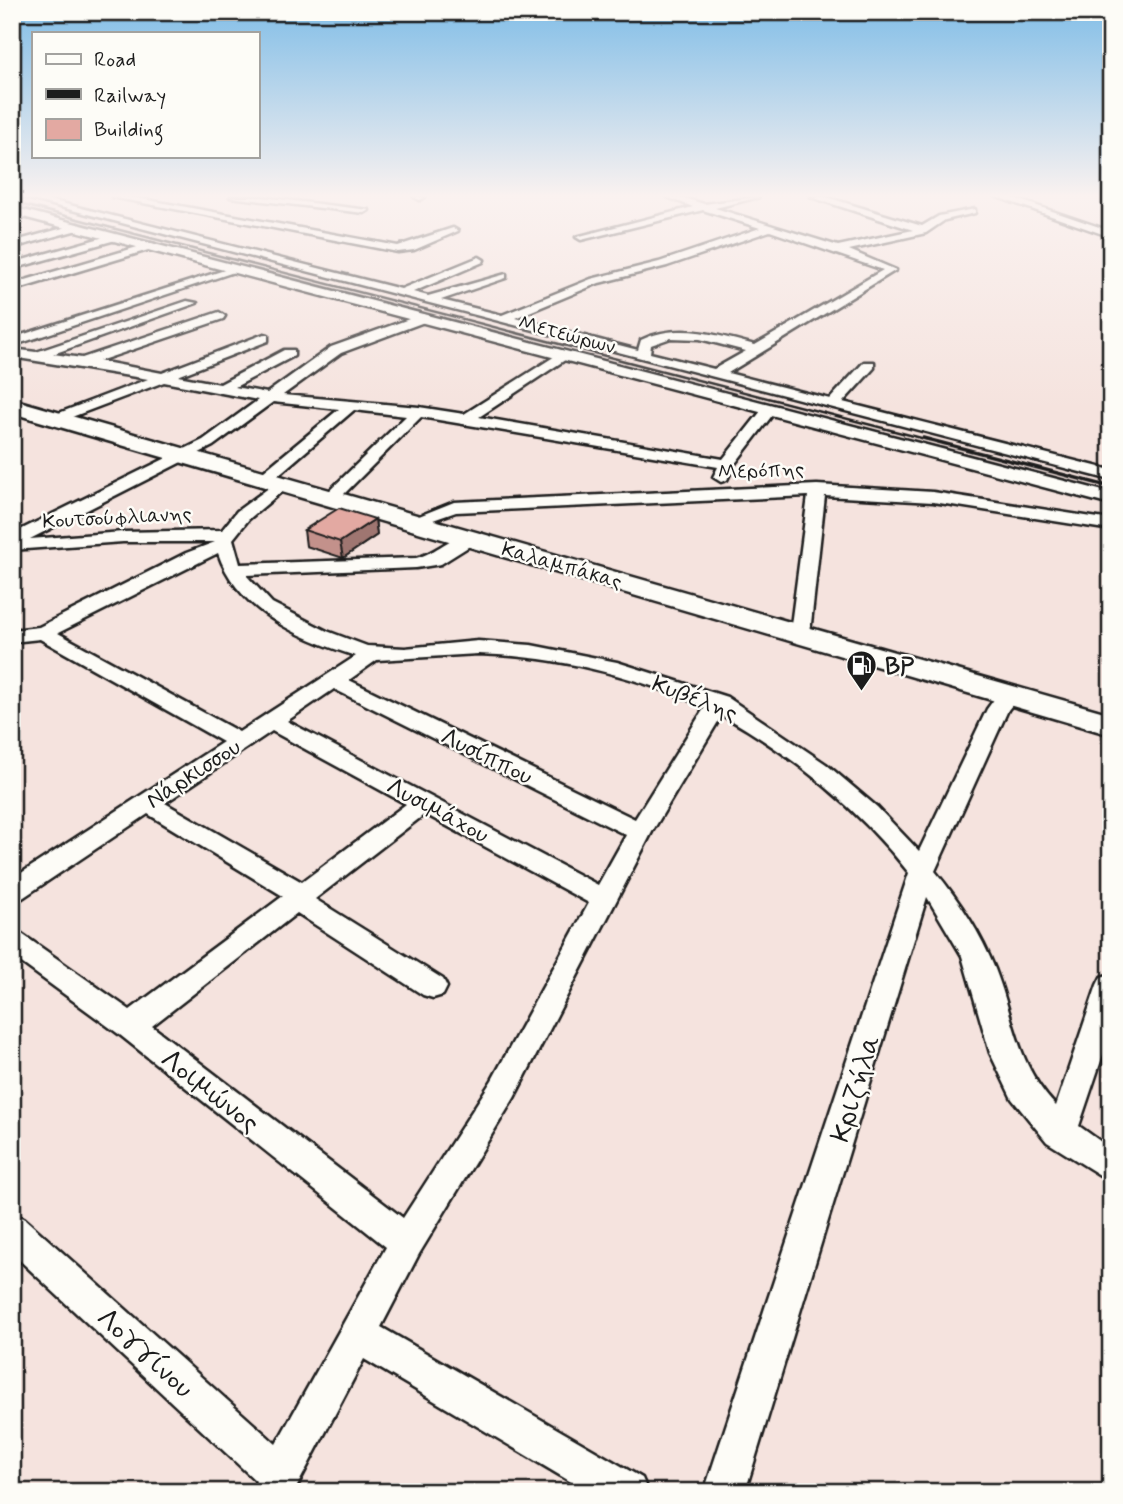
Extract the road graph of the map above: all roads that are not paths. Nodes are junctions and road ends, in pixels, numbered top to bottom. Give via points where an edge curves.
1 (80, 267) edge
2 (233, 267) edge
3 (285, 267) edge
4 (461, 267) edge
5 (650, 267) edge
6 (886, 267) edge
7 (238, 269) junction
8 (12, 274) edge
9 (502, 276) dead end
10 (42, 279) junction
11 (12, 288) edge
12 (402, 293) junction
13 (429, 300) junction
14 (191, 303) dead end
15 (219, 316) dead end
16 (423, 318) junction
17 (503, 319) junction
18 (264, 338) dead end
19 (12, 342) edge
20 (757, 350) junction
21 (12, 353) edge
22 (289, 354) dead end
23 (562, 355) junction
24 (33, 356) junction
25 (643, 356) junction
26 (12, 362) edge
27 (83, 362) junction
28 (869, 365) dead end
29 (716, 374) junction
30 (166, 377) junction
31 (223, 388) junction
32 (270, 398) junction
33 (833, 404) junction
34 (352, 405) junction
35 (12, 406) edge
36 (770, 409) junction
37 (419, 411) junction
38 (467, 418) junction
39 (56, 419) junction
40 (184, 456) junction
41 (727, 464) junction
42 (1111, 475) edge
43 (273, 481) junction
44 (817, 490) junction
45 (716, 494) junction
46 (331, 498) junction
47 (1111, 499) edge
48 (413, 522) junction
49 (1111, 525) edge
50 (470, 538) junction
51 (224, 540) junction
52 (12, 544) edge
53 (236, 569) junction
54 (800, 632) junction
55 (43, 633) junction
56 (12, 636) edge
57 (373, 654) junction
58 (333, 680) junction
59 (1009, 695) junction
60 (719, 702) junction
61 (271, 721) junction
62 (1111, 725) edge
63 (240, 742) junction
64 (425, 802) junction
65 (147, 803) junction
66 (640, 832) junction
67 (922, 872) junction
68 (13, 891) edge
69 (299, 898) junction
70 (604, 900) junction
71 (12, 941) edge
72 (1111, 985) edge
73 (433, 987) dead end
74 (130, 1026) junction
75 (1058, 1132) junction
76 (1111, 1167) edge
77 (12, 1230) edge
78 (407, 1242) junction
79 (356, 1334) junction
80 (276, 1483) edge
81 (628, 1492) edge
82 (724, 1492) edge

1 - 10 street
2 - 7 street, Μετεώρων
3 - 12 street
4 - 12 street
5 - 17 street via 595,281
6 - 20 street via 891,270
7 - 16 street, Μετεώρων
7 - 19 street
8 - 10 street
9 - 13 street
10 - 11 street
12 - 13 street
13 - 17 street
14 - 24 street
15 - 27 street
16 - 23 street, Μετεώρων
16 - 32 street via 336,350
17 - 25 street
18 - 30 street
20 - 25 street via 670,333 645,343
20 - 29 street
21 - 24 street
22 - 31 street
23 - 36 street, Μετεώρων
23 - 38 street
24 - 26 street
24 - 27 street
25 - 29 street
27 - 30 street
28 - 33 street
29 - 33 street
30 - 31 street
30 - 39 street
31 - 32 street
32 - 34 street
32 - 40 street
33 - 42 street
34 - 37 street
34 - 43 street
35 - 39 main road, Καλαμπάκας
36 - 41 street
36 - 47 street, Μετεώρων
37 - 38 street
37 - 46 street
38 - 41 street
39 - 40 main road, Καλαμπάκας
40 - 43 main road, Καλαμπάκας
40 - 52 street
41 - 45 street
43 - 46 main road, Καλαμπάκας
43 - 51 street
44 - 45 street, Μερόπης
44 - 49 street, Μερόπης via 933,497
44 - 54 street
45 - 48 street, Μερόπης via 454,507
46 - 48 main road, Καλαμπάκας
48 - 50 main road, Καλαμπάκας
50 - 53 street via 435,559 416,563
50 - 54 main road, Καλαμπάκας
51 - 52 street, Κουτσούφλιανης via 123,537
51 - 53 street, Κυβέλης
51 - 55 street
53 - 57 street, Κυβέλης via 265,607
54 - 59 main road, Καλαμπάκας
55 - 56 street
55 - 63 street
57 - 58 street, Νάρκισσου
57 - 60 street, Κυβέλης via 501,648 630,673
58 - 61 street, Νάρκισσου
58 - 66 street, Λυσίππου
59 - 62 main road, Καλαμπάκας
59 - 67 street, Κριζήλα via 998,709
60 - 66 street
60 - 67 street, Κυβέλης via 840,786
61 - 63 street, Νάρκισσου
61 - 64 street, Λυσιμάχου
63 - 65 street, Νάρκισσου
64 - 69 street
64 - 70 street, Λυσιμάχου
65 - 68 street, Νάρκισσου
65 - 69 street
66 - 70 street
67 - 75 street, Κυβέλης via 979,961 1013,1074 1029,1101
67 - 82 street, Κριζήλα
69 - 73 street
69 - 74 street
70 - 78 street via 503,1089
71 - 74 street, Λοιμώνος
72 - 75 street via 1069,1114
74 - 78 street, Λοιμώνος
75 - 76 street, Κυβέλης
77 - 80 street, Λογγίνου
78 - 79 street
79 - 80 street
79 - 81 street

